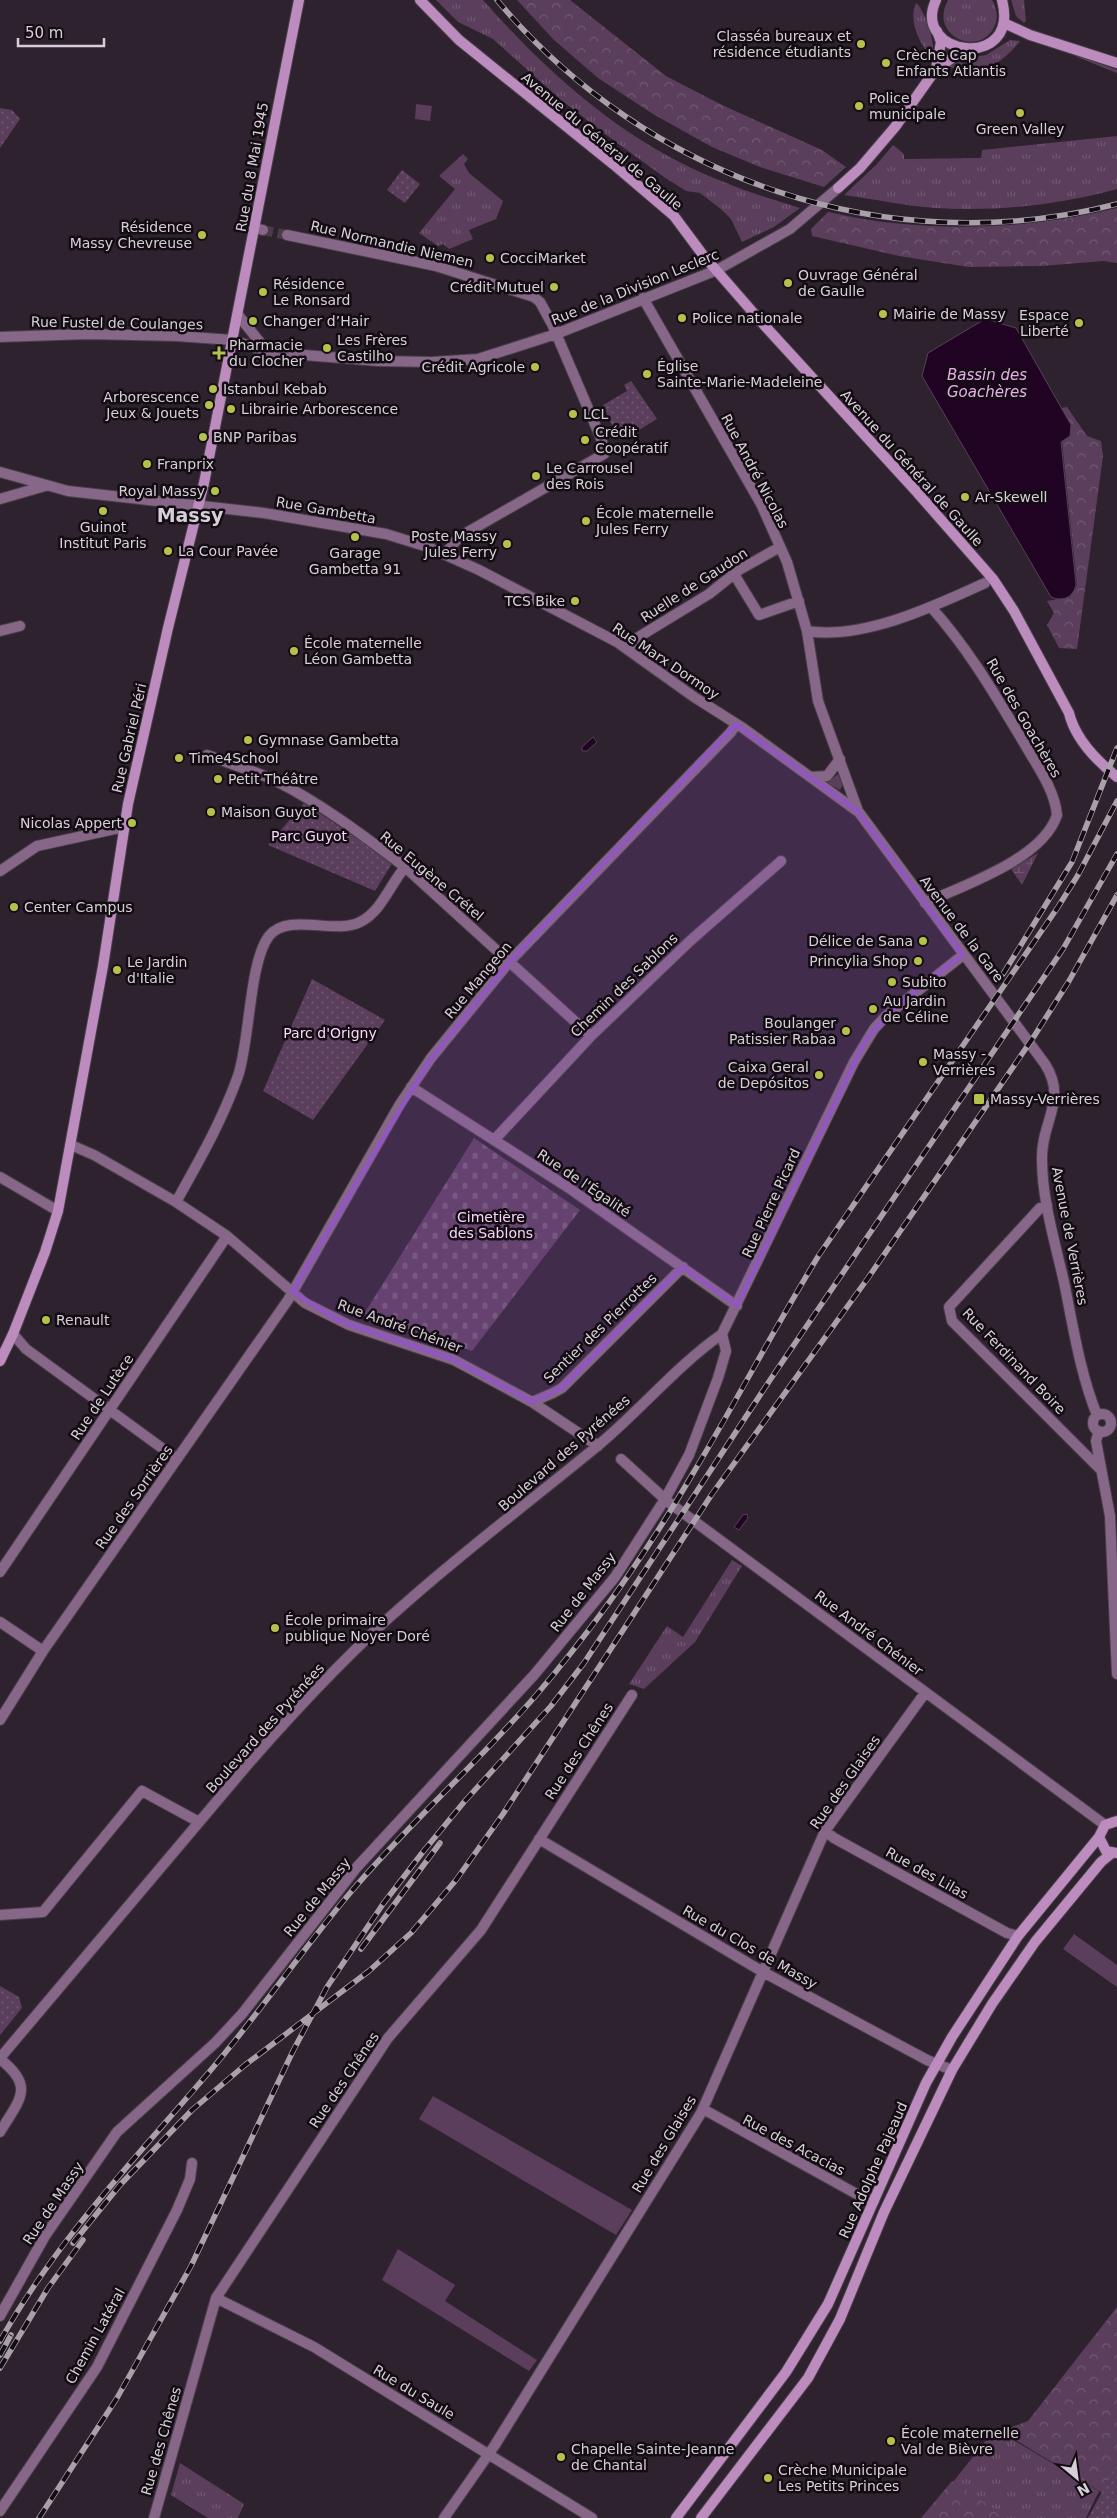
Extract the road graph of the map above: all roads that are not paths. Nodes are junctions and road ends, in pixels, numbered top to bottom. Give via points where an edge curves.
1 (299, 0) edge
2 (420, 0) edge
3 (1002, 0) edge
4 (932, 2) edge
5 (1004, 23) junction
6 (937, 31) junction
7 (973, 50) junction
8 (1117, 63) edge
9 (936, 69) junction
10 (838, 188) joint
11 (287, 235) tunnel mouth
12 (717, 270) junction
13 (644, 298) junction
14 (238, 315) junction
15 (556, 334) junction
16 (0, 337) edge
17 (233, 340) junction
18 (267, 352) junction
19 (0, 472) edge
20 (45, 486) junction
21 (0, 498) edge
22 (199, 507) junction
23 (780, 547) junction
24 (445, 554) junction
25 (734, 574) junction
26 (985, 583) dead end
27 (799, 601) junction
28 (931, 607) junction
29 (20, 626) dead end
30 (0, 631) edge
31 (807, 631) junction
32 (629, 650) junction
33 (1068, 712) junction
34 (736, 724) junction
35 (207, 756) dead end
36 (840, 759) junction
37 (1117, 768) edge
38 (809, 776) junction
39 (1117, 777) edge
40 (858, 811) junction
41 (124, 827) junction
42 (782, 861) dead end
43 (405, 867) junction
44 (0, 871) edge
45 (926, 903) junction
46 (963, 955) junction
47 (510, 961) junction
48 (591, 1036) junction
49 (1045, 1064) joint
50 (411, 1087) junction
51 (496, 1139) junction
52 (71, 1146) junction
53 (0, 1177) edge
54 (176, 1202) junction
55 (1047, 1205) junction
56 (58, 1211) junction
57 (227, 1236) junction
58 (683, 1267) junction
59 (292, 1291) junction
60 (737, 1306) junction
61 (13, 1334) junction
62 (722, 1334) junction
63 (0, 1361) edge
64 (532, 1402) junction
65 (109, 1411) junction
66 (1097, 1415) junction
67 (1114, 1424) edge
68 (1099, 1431) junction
69 (598, 1446) junction
70 (177, 1459) junction
71 (620, 1459) dead end
72 (1101, 1470) junction
73 (665, 1499) junction
74 (0, 1572) edge
75 (0, 1622) edge
76 (43, 1651) junction
77 (1117, 1674) edge
78 (925, 1693) junction
79 (632, 1695) dead end
80 (0, 1720) edge
81 (1117, 1821) edge
82 (199, 1822) junction
83 (1105, 1825) junction
84 (825, 1831) junction
85 (1099, 1837) junction
86 (539, 1839) junction
87 (1114, 1853) edge
88 (0, 1915) edge
89 (1018, 1936) junction
90 (763, 1972) junction
91 (0, 2059) edge
92 (936, 2063) junction
93 (952, 2070) junction
94 (703, 2109) junction
95 (0, 2132) edge
96 (192, 2164) dead end
97 (874, 2201) junction
98 (216, 2298) junction
99 (0, 2316) edge
100 (489, 2453) junction
101 (0, 2511) edge
102 (154, 2518) edge
103 (444, 2518) edge
104 (592, 2518) edge
105 (676, 2518) edge
106 (701, 2518) edge

1 - 14 main road, Rue du 8 Mai 1945 via 283,71 259,229
2 - 12 main road, Avenue du Général de Gaulle via 459,40 674,216
3 - 5 main road
4 - 6 main road, Rue de la Division Leclerc
5 - 7 main road, Rue de la Division Leclerc via 990,43
5 - 8 main road
6 - 7 main road via 955,47
6 - 9 main road, Rue de la Division Leclerc via 941,42
7 - 9 main road, Rue de la Division Leclerc via 955,56
9 - 10 main road, Rue de la Division Leclerc via 878,148
10 - 12 street, Rue de la Division Leclerc via 790,229
11 - 15 street, Rue Normandie Niemen via 436,266 511,288 540,302
12 - 13 street, Rue de la Division Leclerc
12 - 33 main road, Avenue du Général de Gaulle via 993,579 1014,611
13 - 15 street, Rue de la Division Leclerc
13 - 23 street, Rue André Nicolas via 761,504
14 - 17 main road, Rue du 8 Mai 1945
14 - 18 street
15 - 18 street, Rue de la Division Leclerc via 462,361 378,361
15 - 24 street, Rue Normandie Niemen via 602,441 604,454 459,537
16 - 17 street, Rue Fustel de Coulanges via 118,334
17 - 18 street, Rue de la Division Leclerc
17 - 22 main road, Rue Gabriel Péri
19 - 20 street, Rue Gambetta
20 - 21 street
20 - 22 street, Rue Gambetta
22 - 24 street, Rue Gambetta via 264,513 386,534
22 - 41 main road, Rue Gabriel Péri via 166,635
23 - 25 street, Ruelle de Gaudon
23 - 27 street, Rue André Nicolas
24 - 32 street, Rue Marx Dormoy
25 - 27 street via 758,615
25 - 32 street, Ruelle de Gaudon via 632,641
26 - 28 street
27 - 31 street, Rue André Nicolas
28 - 31 street via 878,624 830,633
28 - 45 street, Rue des Goachères via 978,666 1044,777 1057,815 1036,845 1010,863
29 - 30 street
31 - 36 street, Rue André Nicolas via 818,701
32 - 34 street, Rue Marx Dormoy
33 - 37 main road, Avenue du Général de Gaulle
33 - 39 main road, Avenue du Général de Gaulle via 1072,725 1087,746
34 - 38 street, Rue Marx Dormoy
34 - 47 street, Rue Mangeon
35 - 43 street, Rue Eugène Crétel via 276,781 336,817
36 - 38 street via 827,776
36 - 40 street, Rue André Nicolas
38 - 40 street, Rue Marx Dormoy
40 - 45 street, Avenue de la Gare
41 - 44 street via 37,846
41 - 52 main road, Rue Gabriel Péri
42 - 48 street, Chemin des Sablons via 690,941
43 - 47 street, Rue Eugène Crétel
43 - 54 street via 373,915 359,923 332,927 291,925 270,935 259,954 238,1075 214,1134
45 - 46 street, Avenue de la Gare
46 - 49 street, Avenue de la Gare
46 - 60 street, Rue Pierre Picard via 898,1004 866,1040
47 - 48 street, Rue Eugène Crétel
47 - 50 street, Rue Mangeon
48 - 51 street, Chemin des Sablons
49 - 55 street, Avenue de Verrières via 1055,1089 1042,1158
50 - 51 street, Rue de l'Égalité
50 - 59 street, Rue Mangeon
51 - 58 street, Rue de l'Égalité
52 - 54 street, Rue André Chénier via 94,1155
52 - 56 main road, Rue Gabriel Péri
53 - 56 street
54 - 57 street, Rue André Chénier
55 - 66 street, Avenue de Verrières via 1085,1379
55 - 72 street, Rue Ferdinand Boire via 1040,1208 949,1307 952,1321
56 - 61 main road, Rue Gabriel Péri via 46,1252
57 - 59 street, Rue André Chénier
57 - 65 street, Rue de Lutèce
58 - 60 street, Rue de l'Égalité
58 - 64 street, Sentier des Pierrottes via 562,1388
59 - 64 street, Rue André Chénier via 305,1303 339,1321 454,1360
59 - 70 street, Rue des Sorrières
60 - 62 street, Rue Pierre Picard
61 - 63 main road, Rue Gabriel Péri
61 - 65 street via 26,1349
62 - 69 street, Boulevard des Pyrénées via 702,1348
62 - 73 street via 726,1351 718,1378 688,1456
64 - 69 street, Rue André Chénier
65 - 70 street
65 - 74 street, Rue de Lutèce
66 - 67 street via 1108,1416
66 - 68 street via 1093,1425
67 - 68 street
68 - 72 street via 1096,1441
69 - 82 street, Boulevard des Pyrénées via 408,1601 289,1718
70 - 76 street, Rue des Sorrières
71 - 73 street, Rue André Chénier
72 - 77 street via 1110,1516
73 - 78 street, Rue André Chénier
73 - 99 street, Rue de Massy via 609,1585 534,1675 358,1868 242,2014 215,2043 117,2132 45,2236
75 - 76 street
76 - 80 street, Rue des Sorrières
78 - 83 street, Rue André Chénier
78 - 84 street, Rue des Glaises
79 - 86 street, Rue des Chênes
81 - 83 main road
82 - 88 street via 142,1791 43,1912
82 - 91 street, Boulevard des Pyrénées
83 - 85 main road, Rue Adolphe Pajeaud
84 - 89 street, Rue des Lilas via 1007,1933
84 - 90 street, Rue des Glaises
85 - 87 main road via 1103,1847
85 - 89 main road, Rue Adolphe Pajeaud
86 - 90 street, Rue du Clos de Massy
86 - 98 street, Rue des Chênes via 481,1930 388,2038
87 - 93 main road, Rue Adolphe Pajeaud via 1101,1862 1035,1942
89 - 92 main road, Rue Adolphe Pajeaud
90 - 92 street, Rue du Clos de Massy
90 - 94 street, Rue des Glaises
91 - 95 street via 16,2072 22,2086 20,2098
92 - 93 street, Rue du Clos de Massy
92 - 97 main road, Rue Adolphe Pajeaud
93 - 106 main road, Rue Adolphe Pajeaud via 884,2212 840,2319 808,2378
94 - 97 street, Rue des Acacias
94 - 100 street, Rue des Glaises
96 - 101 street, Chemin Latéral via 190,2179 177,2210 97,2367
97 - 105 main road, Rue Adolphe Pajeaud via 828,2304 786,2372
98 - 100 street, Rue du Saule via 314,2347
98 - 102 street, Rue des Chênes
100 - 103 street, Rue des Glaises
100 - 104 street, Rue du Saule

